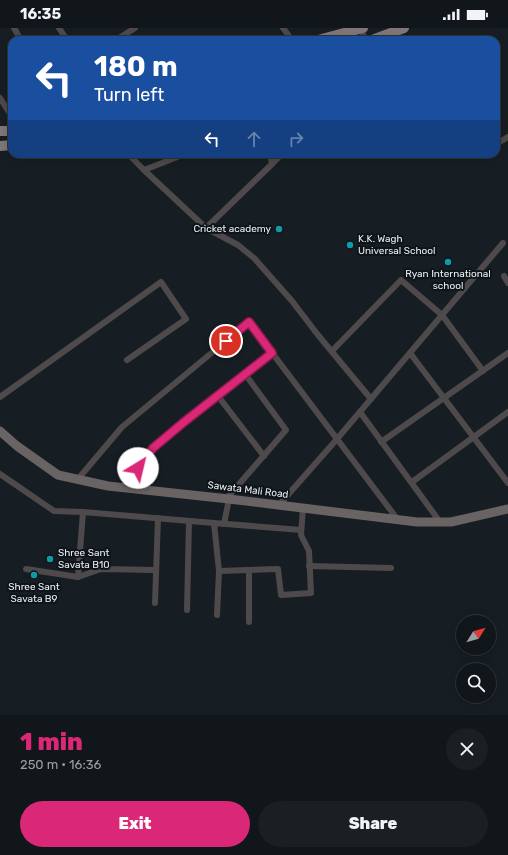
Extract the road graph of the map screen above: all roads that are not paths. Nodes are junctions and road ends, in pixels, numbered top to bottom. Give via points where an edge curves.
1 (135, 28) edge
2 (362, 28) edge
3 (404, 28) edge
4 (122, 36) edge
5 (333, 36) edge
6 (383, 36) edge
7 (0, 98) edge
8 (8, 111) edge
9 (132, 158) edge
10 (175, 158) edge
11 (271, 158) edge
12 (278, 158) edge
13 (272, 164) junction
14 (144, 170) junction
15 (206, 228) junction
16 (504, 242) dead end
17 (504, 276) dead end
18 (508, 282) edge
19 (442, 315) junction
20 (332, 351) junction
21 (272, 353) junction
22 (410, 353) junction
23 (508, 353) edge
24 (127, 360) dead end
25 (483, 371) junction
26 (245, 374) junction
27 (218, 396) junction
28 (0, 398) edge
29 (444, 398) junction
30 (371, 399) junction
31 (360, 412) junction
32 (508, 412) edge
33 (0, 431) edge
34 (474, 437) junction
35 (337, 439) junction
36 (382, 442) junction
37 (264, 456) junction
38 (0, 474) edge
39 (78, 479) junction
40 (412, 482) junction
41 (508, 483) edge
42 (124, 488) junction
43 (228, 498) junction
44 (279, 505) junction
45 (303, 508) junction
46 (508, 509) edge
47 (84, 512) junction
48 (158, 518) junction
49 (398, 520) junction
50 (189, 521) junction
51 (440, 522) junction
52 (214, 523) junction
53 (224, 524) junction
54 (301, 530) junction
55 (309, 566) junction
56 (391, 568) dead end
57 (26, 569) dead end
58 (155, 570) junction
59 (219, 571) junction
60 (249, 571) junction
61 (78, 577) junction
62 (155, 603) dead end
63 (187, 610) dead end
64 (217, 615) dead end
65 (249, 622) dead end

1 - 4 street
2 - 5 main road
3 - 6 main road
7 - 8 street
9 - 14 street
10 - 14 street
11 - 13 street
12 - 13 street
13 - 15 street
14 - 15 street
15 - 20 street via 238,245 254,258
16 - 19 street
17 - 18 street
19 - 20 street via 400,280
19 - 22 street
19 - 25 street
20 - 30 street
21 - 26 street
21 - 35 street
21 - 39 street via 249,322 122,427
22 - 29 street
22 - 30 street
23 - 25 street
24 - 28 street via 186,319 161,282
25 - 29 street
26 - 27 street
26 - 37 street via 286,430
27 - 37 street
27 - 42 street via 153,448
29 - 34 street
29 - 36 street
30 - 31 street
31 - 35 street
31 - 36 street
32 - 34 street
33 - 39 street, Sawata Mali Road via 58,475
34 - 40 street
34 - 41 street
35 - 44 street
35 - 49 street
36 - 40 street
37 - 43 street
38 - 47 street via 54,511
39 - 42 street, Sawata Mali Road
40 - 51 street
42 - 43 street, Sawata Mali Road
43 - 44 street, Sawata Mali Road
43 - 53 street
44 - 45 street, Sawata Mali Road
45 - 49 street, Sawata Mali Road
45 - 54 street
46 - 51 street, Sawata Mali Road via 451,522
47 - 48 street
47 - 61 street
48 - 50 street
48 - 58 street
49 - 51 street, Sawata Mali Road
50 - 52 street
50 - 63 street
52 - 53 street
52 - 59 street
53 - 54 street
54 - 55 street via 309,552
55 - 56 street
55 - 60 street via 311,593 281,595 278,569
57 - 61 street
58 - 61 street via 101,568
58 - 62 street
59 - 60 street
59 - 64 street
60 - 65 street

